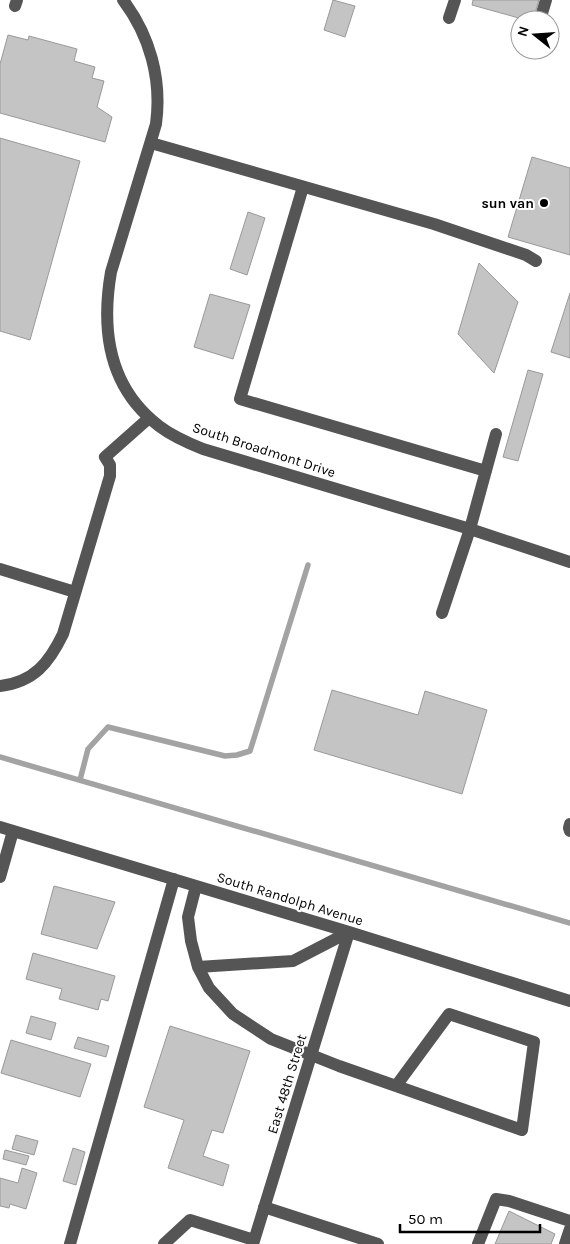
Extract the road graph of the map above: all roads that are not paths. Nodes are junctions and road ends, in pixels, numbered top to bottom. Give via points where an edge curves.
1 (123, 0) edge
2 (455, 0) edge
3 (450, 18) dead end
4 (151, 143) junction
5 (303, 187) junction
6 (536, 261) dead end
7 (149, 418) junction
8 (496, 434) dead end
9 (486, 471) junction
10 (470, 529) junction
11 (570, 562) edge
12 (0, 570) edge
13 (75, 592) junction
14 (442, 613) dead end
15 (0, 686) edge
16 (570, 824) edge
17 (0, 827) edge
18 (13, 831) junction
19 (570, 831) edge
20 (0, 877) edge
21 (174, 879) junction
22 (196, 886) junction
23 (349, 932) junction
24 (198, 968) junction
25 (570, 1001) edge
26 (311, 1054) junction
27 (396, 1086) junction
28 (264, 1207) junction
29 (570, 1221) edge
30 (570, 1229) edge
31 (253, 1242) edge
32 (70, 1244) edge
33 (164, 1244) edge
34 (378, 1244) edge
35 (478, 1244) edge
36 (565, 1244) edge

1 - 4 street, South Broadmont Drive via 138,22 154,62 159,104
2 - 3 street
4 - 5 street
4 - 7 street, South Broadmont Drive via 111,272 107,297 109,344 120,379
5 - 6 street via 438,225 526,254
5 - 9 street via 240,399
7 - 10 street, South Broadmont Drive via 173,435 203,449
7 - 13 street via 105,457 110,466 110,476
8 - 9 street
9 - 10 street
10 - 11 street, South Broadmont Drive
10 - 14 street
12 - 13 street
13 - 15 street via 63,634 53,655 27,678
16 - 19 street
17 - 18 street, South Randolph Avenue
18 - 20 street
18 - 21 street, South Randolph Avenue
21 - 22 street, South Randolph Avenue
21 - 32 street
22 - 23 street, South Randolph Avenue
22 - 24 street via 188,916
23 - 24 street via 293,961
23 - 25 street, South Randolph Avenue
23 - 26 street, East 48th Street
24 - 26 street via 209,988 233,1014 271,1039
26 - 27 street
26 - 28 street, East 48th Street
27 - 27 street via 522,1130 534,1042 449,1014
28 - 31 street, East 48th Street
28 - 34 street
29 - 35 street via 496,1199
30 - 36 street
31 - 33 street via 190,1220

